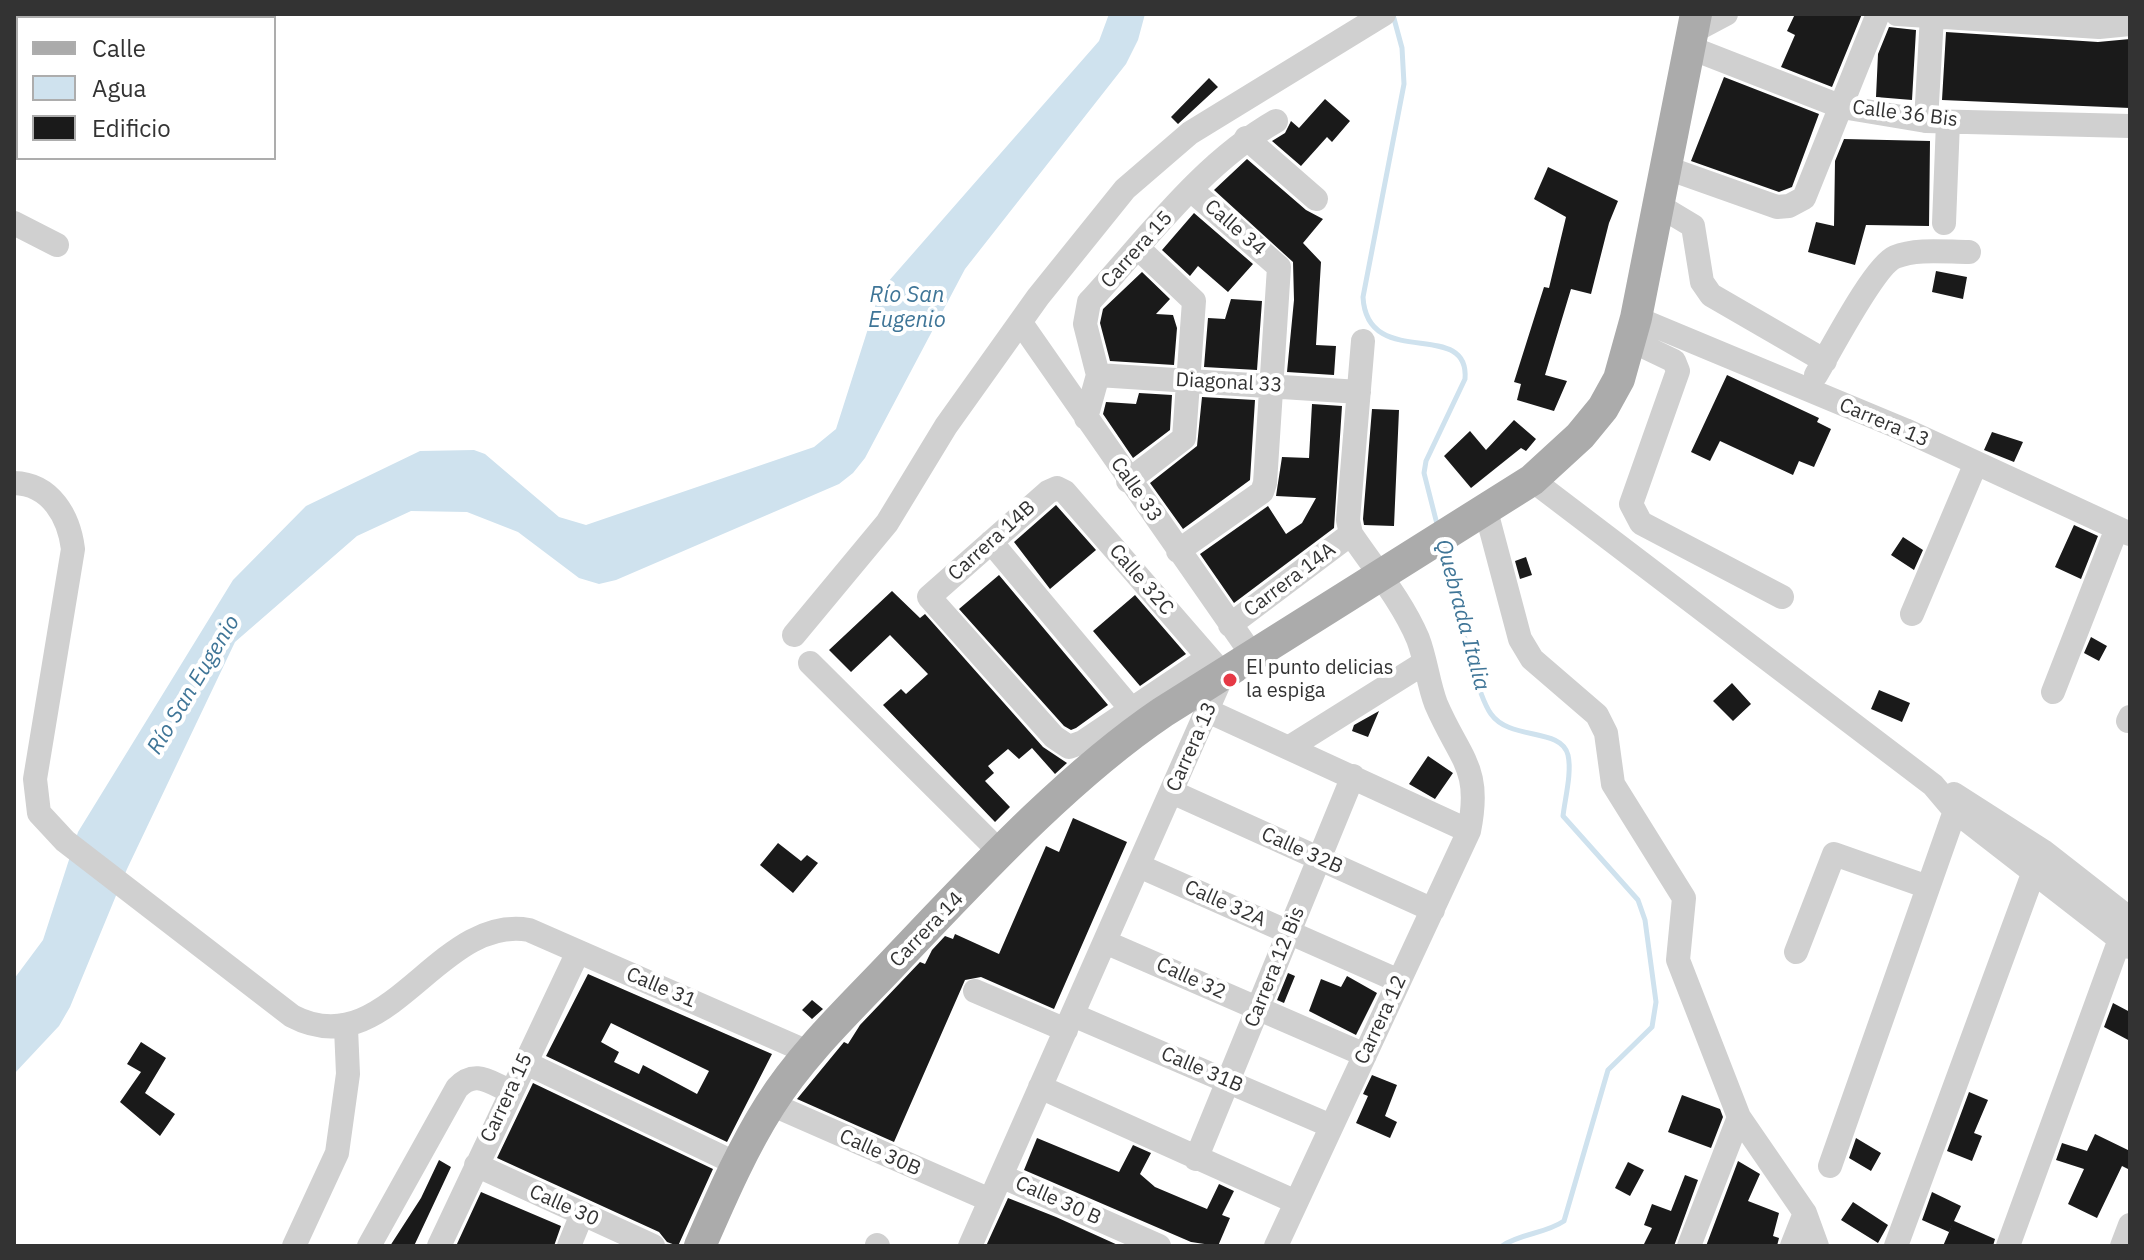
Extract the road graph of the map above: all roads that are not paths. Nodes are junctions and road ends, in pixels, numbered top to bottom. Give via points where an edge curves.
1 (1726, 14) edge
2 (1878, 14) edge
3 (1897, 14) edge
4 (1904, 14) edge
5 (2123, 14) edge
6 (1383, 15) edge
7 (1932, 16) junction
8 (2095, 20) edge
9 (2130, 24) edge
10 (1694, 31) edge
11 (1842, 107) junction
12 (1276, 121) dead end
13 (1937, 121) junction
14 (2130, 126) edge
15 (1246, 138) junction
16 (1667, 168) junction
17 (1191, 190) junction
18 (1316, 199) dead end
19 (1658, 205) junction
20 (14, 223) edge
21 (1944, 223) dead end
22 (57, 245) dead end
23 (1138, 248) junction
24 (1969, 252) dead end
25 (1021, 323) junction
26 (1633, 329) junction
27 (1363, 341) dead end
28 (1825, 361) junction
29 (1098, 375) junction
30 (1189, 381) junction
31 (1273, 384) junction
32 (1807, 391) junction
33 (1359, 392) junction
34 (1086, 418) junction
35 (1976, 463) junction
36 (1532, 480) junction
37 (1128, 481) junction
38 (14, 483) edge
39 (1057, 488) joint
40 (1486, 511) junction
41 (2123, 531) edge
42 (1351, 534) junction
43 (991, 542) junction
44 (1178, 551) junction
45 (1380, 577) junction
46 (1782, 597) dead end
47 (1912, 614) dead end
48 (1230, 625) junction
49 (794, 635) dead end
50 (1253, 656) junction
51 (810, 663) dead end
52 (1424, 663) junction
53 (1216, 666) junction
54 (2053, 692) dead end
55 (1132, 710) junction
56 (1208, 711) junction
57 (1290, 747) junction
58 (1353, 776) junction
59 (1933, 785) junction
60 (1172, 792) junction
61 (1955, 811) junction
62 (1469, 831) junction
63 (1002, 854) junction
64 (1319, 858) junction
65 (1139, 866) junction
66 (2033, 874) junction
67 (1928, 887) junction
68 (1433, 910) junction
69 (1289, 933) junction
70 (2127, 935) edge
71 (1105, 942) junction
72 (578, 952) junction
73 (1796, 952) dead end
74 (1399, 981) junction
75 (975, 991) dead end
76 (1258, 1008) junction
77 (1069, 1022) junction
78 (346, 1028) junction
79 (810, 1053) junction
80 (1365, 1055) junction
81 (524, 1062) junction
82 (1228, 1082) junction
83 (1040, 1087) junction
84 (510, 1091) junction
85 (771, 1104) junction
86 (1739, 1117) junction
87 (1331, 1126) junction
88 (1196, 1159) junction
89 (737, 1164) junction
90 (476, 1165) junction
91 (1830, 1166) dead end
92 (1001, 1176) junction
93 (990, 1200) junction
94 (1296, 1202) junction
95 (1805, 1213) junction
96 (582, 1214) junction
97 (2130, 1225) edge
98 (294, 1246) edge
99 (369, 1246) edge
100 (439, 1246) edge
101 (569, 1246) edge
102 (653, 1246) edge
103 (700, 1246) edge
104 (970, 1246) edge
105 (1159, 1246) edge
106 (1276, 1246) edge
107 (1689, 1246) edge
108 (1792, 1246) edge
109 (1817, 1246) edge
110 (1896, 1246) edge
111 (2008, 1246) edge
112 (2122, 1246) edge

1 - 10 street
2 - 11 street
3 - 4 street
4 - 7 street
5 - 8 street
6 - 25 street via 1190,133 1154,162 1077,247
7 - 8 street
7 - 13 street
8 - 9 street
10 - 11 street, Calle 36 Bis
10 - 16 main road
11 - 13 street, Calle 36 Bis
11 - 16 street via 1804,198 1789,206 1777,207
12 - 15 street, Carrera 15
13 - 14 street, Calle 36 Bis
13 - 21 street
15 - 17 street, Carrera 15
15 - 18 street
16 - 19 main road
17 - 23 street, Carrera 15
17 - 31 street, Calle 34 via 1279,267
19 - 26 main road
19 - 28 street via 1693,226 1702,282 1711,295
20 - 22 street
23 - 29 street, Carrera 15 via 1089,302 1085,324
23 - 30 street via 1194,301
24 - 28 street via 1894,258 1876,275
25 - 34 street, Calle 33
25 - 49 street via 946,426 887,523
26 - 32 street, Carrera 13
26 - 36 main road via 1619,379 1603,408
26 - 46 street via 1674,361 1678,371 1631,504 1634,513 1641,523
27 - 33 street
28 - 32 street
29 - 30 street, Diagonal 33
29 - 34 street, Carrera 15
30 - 31 street, Diagonal 33
30 - 37 street via 1184,438
31 - 33 street, Diagonal 33
31 - 44 street via 1262,492
32 - 35 street, Carrera 13
33 - 42 street
34 - 37 street, Calle 33
35 - 41 street, Carrera 13
35 - 47 street
36 - 40 main road
36 - 59 street
37 - 44 street, Calle 33
38 - 78 street via 38,487 60,508 73,549 34,794 39,813 65,841 292,1016 324,1028
39 - 43 street, Carrera 14B
39 - 53 street, Calle 32C
40 - 45 main road
40 - 86 street via 1520,639 1532,659 1597,715 1606,733 1613,784 1678,885 1684,912 1678,960
41 - 54 street
42 - 45 street
42 - 48 street, Carrera 14A
43 - 55 street
43 - 55 street, Carrera 14B via 929,597 1054,737 1069,747
44 - 48 street, Calle 33
45 - 50 main road
45 - 52 street via 1408,618
48 - 50 street, Calle 33
50 - 53 main road
51 - 63 street
52 - 57 street
52 - 62 street, Carrera 12 via 1432,694 1474,778
53 - 55 street
53 - 56 street, Carrera 13
53 - 63 main road, Carrera 14 via 1067,789
56 - 57 street
56 - 60 street, Carrera 13
57 - 58 street
58 - 62 street
58 - 64 street, Carrera 12 Bis
59 - 61 street
59 - 70 street via 2043,851
60 - 64 street, Calle 32B
60 - 65 street, Carrera 13
61 - 66 street
61 - 67 street
62 - 68 street, Carrera 12
63 - 79 main road, Carrera 14
64 - 68 street, Calle 32B
64 - 69 street, Carrera 12 Bis
65 - 69 street, Calle 32A
65 - 71 street, Carrera 13
66 - 70 street
66 - 110 street
67 - 73 street via 1834,854
67 - 91 street
68 - 74 street, Carrera 12
69 - 74 street, Calle 32A
69 - 76 street, Carrera 12 Bis
70 - 111 street
71 - 76 street, Calle 32
71 - 77 street, Carrera 13
72 - 78 street, Calle 31 via 529,930 510,927 484,934 369,1019
72 - 79 street, Calle 31
72 - 81 street, Carrera 15
74 - 80 street, Carrera 12
75 - 77 street, Calle 31B
76 - 80 street, Calle 32
76 - 82 street, Carrera 12 Bis
77 - 82 street, Calle 31B
77 - 83 street, Carrera 13
78 - 98 street via 348,1074 337,1153
79 - 85 main road, Carrera 14
80 - 87 street, Carrera 12
81 - 84 street, Carrera 15
81 - 89 street
82 - 87 street, Calle 31B
82 - 88 street, Carrera 12 Bis
83 - 88 street
83 - 92 street, Carrera 13
84 - 90 street, Carrera 15
84 - 99 street via 478,1076 457,1088
85 - 89 main road, Carrera 14
85 - 93 street, Calle 30B
86 - 95 street
86 - 107 street
87 - 94 street, Carrera 12
88 - 94 street
89 - 103 main road, Carrera 14
90 - 96 street, Calle 30
90 - 100 street, Carrera 15
92 - 93 street, Carrera 13
92 - 105 street, Calle 30 B
93 - 104 street, Carrera 13
94 - 106 street, Carrera 12
95 - 108 street
95 - 109 street
96 - 101 street
96 - 102 street, Calle 30
97 - 112 street

